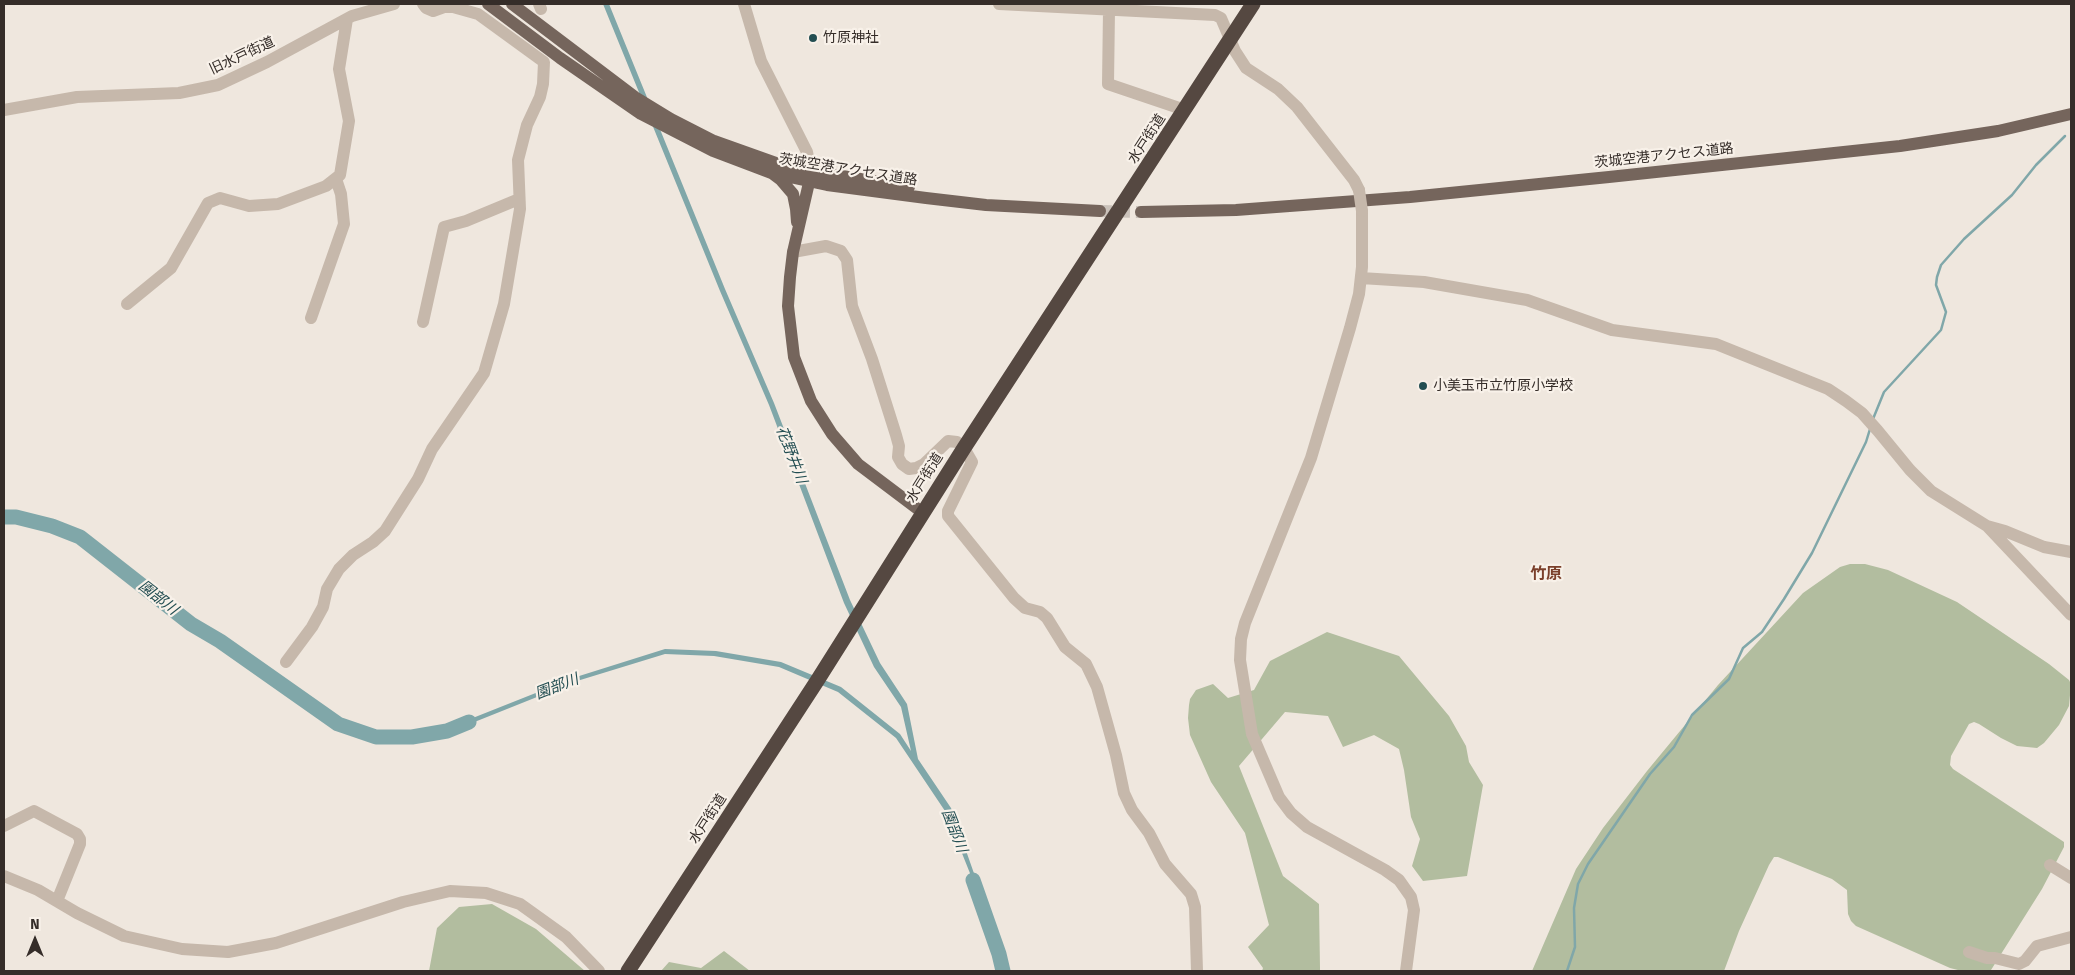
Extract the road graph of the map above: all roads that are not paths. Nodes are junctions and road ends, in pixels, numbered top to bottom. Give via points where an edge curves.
1 (394, 4) edge
2 (423, 4) edge
3 (488, 4) edge
4 (512, 4) edge
5 (744, 4) edge
6 (999, 4) edge
7 (1252, 4) edge
8 (1109, 10) junction
9 (347, 19) junction
10 (1231, 37) junction
11 (4, 110) edge
12 (1184, 110) junction
13 (2071, 114) edge
14 (771, 173) junction
15 (811, 177) junction
16 (336, 179) junction
17 (519, 199) junction
18 (1102, 208) tunnel mouth
19 (1141, 209) tunnel mouth
20 (797, 235) junction
21 (794, 252) junction
22 (1361, 278) junction
23 (127, 304) dead end
24 (311, 318) dead end
25 (424, 322) dead end
26 (964, 448) junction
27 (923, 512) junction
28 (1987, 526) junction
29 (2071, 552) edge
30 (2071, 614) edge
31 (286, 662) dead end
32 (4, 826) edge
33 (2050, 865) dead end
34 (4, 876) edge
35 (2071, 878) edge
36 (57, 901) junction
37 (2071, 937) edge
38 (1969, 952) dead end
39 (599, 971) edge
40 (628, 971) edge
41 (1197, 971) edge
42 (1406, 971) edge

1 - 9 street, 旧水戸街道
2 - 17 street via 429,10 453,7 478,14 544,62 540,97 520,144
3 - 14 main road, 茨城空港アクセス道路 via 641,114 713,152
4 - 15 main road, 茨城空港アクセス道路 via 635,97 677,122 714,141
5 - 15 street via 762,61 804,144 811,164
6 - 8 street
7 - 10 highway, 水戸街道
8 - 10 street via 1215,15 1221,18
8 - 12 street via 1108,84
9 - 11 street, 旧水戸街道 via 218,85 179,93 77,97
9 - 16 street via 339,69 349,121 340,175
10 - 12 highway, 水戸街道
10 - 22 street, bridge via 1246,68 1297,106 1354,180 1362,211
12 - 26 highway, 水戸街道
13 - 19 main road, 茨城空港アクセス道路 via 1998,131 1900,146 1410,197 1236,210
14 - 15 main road, 茨城空港アクセス道路
14 - 20 main road via 793,194
15 - 18 main road, 茨城空港アクセス道路 via 986,205
15 - 20 main road
16 - 23 street via 278,204 249,206 220,198 208,202 171,268
16 - 24 street via 344,224
17 - 25 street via 444,227
17 - 31 street via 504,304 484,373 432,449 418,479 385,531 339,569 312,627
20 - 21 main road
21 - 26 street via 834,247 846,260 852,306 896,435 902,464 909,469 916,468 948,441 957,442
21 - 27 main road via 788,306 790,334 794,357 811,401 832,434 858,464
22 - 28 street via 1424,282 1527,300 1612,330 1716,344 1828,389 1846,401 1862,413 1930,491
22 - 42 street via 1350,328 1311,458 1245,623 1240,660 1252,734 1279,797 1307,827 1385,870 1399,880 1411,897 1414,910
26 - 27 highway, 水戸街道
26 - 41 street via 972,462 948,516 1014,598 1025,608 1040,612 1047,618 1065,647 1086,664 1097,687 1124,793 1165,864 1191,894 1195,907
27 - 40 highway, 水戸街道
28 - 29 street
28 - 30 street
32 - 36 street via 34,811 80,839
33 - 35 street
34 - 36 street
36 - 39 street via 124,936 182,949 228,952 276,943 422,898 450,892 486,894 520,904 566,937
37 - 38 street via 2037,946 2019,964

